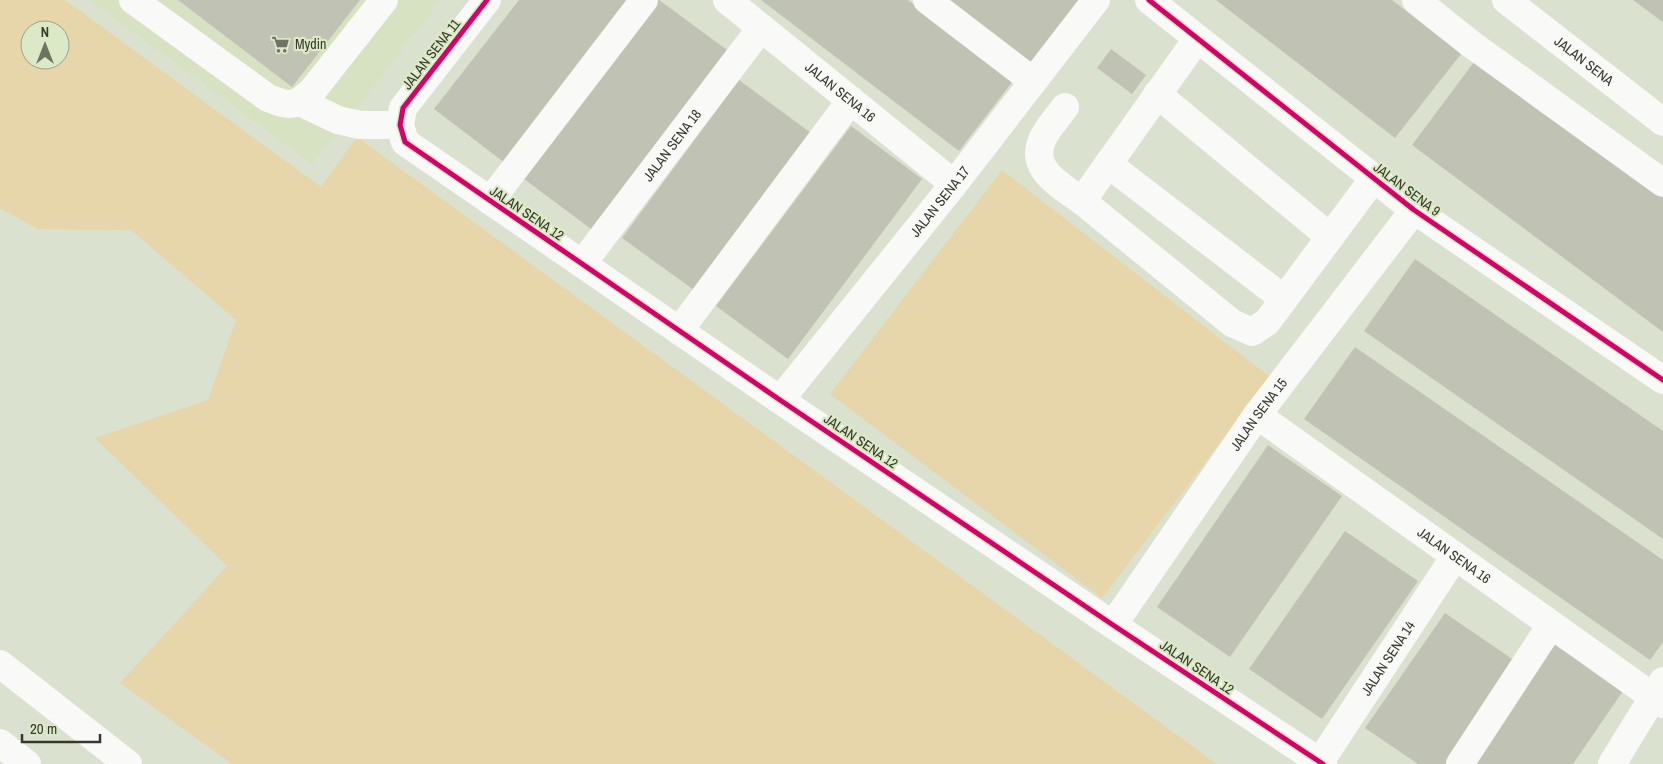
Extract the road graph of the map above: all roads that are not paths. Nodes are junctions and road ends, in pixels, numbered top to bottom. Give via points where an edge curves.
1 (133, 0) edge
2 (384, 0) edge
3 (487, 0) edge
4 (644, 0) edge
5 (727, 0) edge
6 (927, 0) edge
7 (1096, 0) edge
8 (1148, 0) edge
9 (1416, 0) edge
10 (1506, 0) edge
11 (761, 28) junction
12 (1197, 38) junction
13 (1033, 81) junction
14 (1158, 94) junction
15 (851, 100) junction
16 (300, 102) junction
17 (1065, 107) dead end
18 (1663, 122) edge
19 (400, 125) junction
20 (1108, 164) junction
21 (1374, 178) junction
22 (1663, 183) edge
23 (954, 184) junction
24 (490, 201) junction
25 (1082, 201) junction
26 (1414, 210) junction
27 (1330, 237) junction
28 (582, 264) junction
29 (1284, 299) junction
30 (679, 331) junction
31 (1663, 380) edge
32 (780, 400) junction
33 (1258, 415) junction
34 (1455, 556) junction
35 (1113, 624) junction
36 (1551, 625) junction
37 (0, 664) edge
38 (1659, 694) edge
39 (0, 743) edge
40 (1321, 763) edge
41 (27, 764) edge
42 (128, 764) edge
43 (1460, 764) edge
44 (1612, 764) edge

1 - 16 street via 268,98 285,105
2 - 16 street
3 - 19 street, JALAN SENA 11 via 403,108
4 - 24 street
5 - 11 street, JALAN SENA 16
6 - 13 street
7 - 13 street, JALAN SENA 17
8 - 12 street, JALAN SENA 9
9 - 22 street via 1471,44
10 - 18 street, JALAN SENA
11 - 15 street, JALAN SENA 16
11 - 28 street, JALAN SENA 18
12 - 14 street
12 - 21 street, JALAN SENA 9
13 - 23 street, JALAN SENA 17
14 - 20 street
14 - 27 street
15 - 23 street, JALAN SENA 16
15 - 30 street
16 - 19 street via 338,120 360,126
17 - 25 street via 1041,142 1038,158 1047,175
19 - 24 street, JALAN SENA 12 via 405,142
20 - 25 street
20 - 29 street
21 - 26 street, JALAN SENA 9
21 - 27 street
23 - 32 street, JALAN SENA 17
24 - 28 street, JALAN SENA 12
25 - 29 street via 1232,323 1252,332 1267,322
26 - 31 street, JALAN SENA 9
26 - 33 street, JALAN SENA 15
27 - 29 street
28 - 30 street, JALAN SENA 12
30 - 32 street, JALAN SENA 12
32 - 35 street, JALAN SENA 12
33 - 34 street, JALAN SENA 16
33 - 35 street, JALAN SENA 15
34 - 36 street, JALAN SENA 16
34 - 40 street, JALAN SENA 14
35 - 40 street, JALAN SENA 12
36 - 38 street, JALAN SENA 16
36 - 43 street
37 - 42 street
38 - 44 street
39 - 41 street

